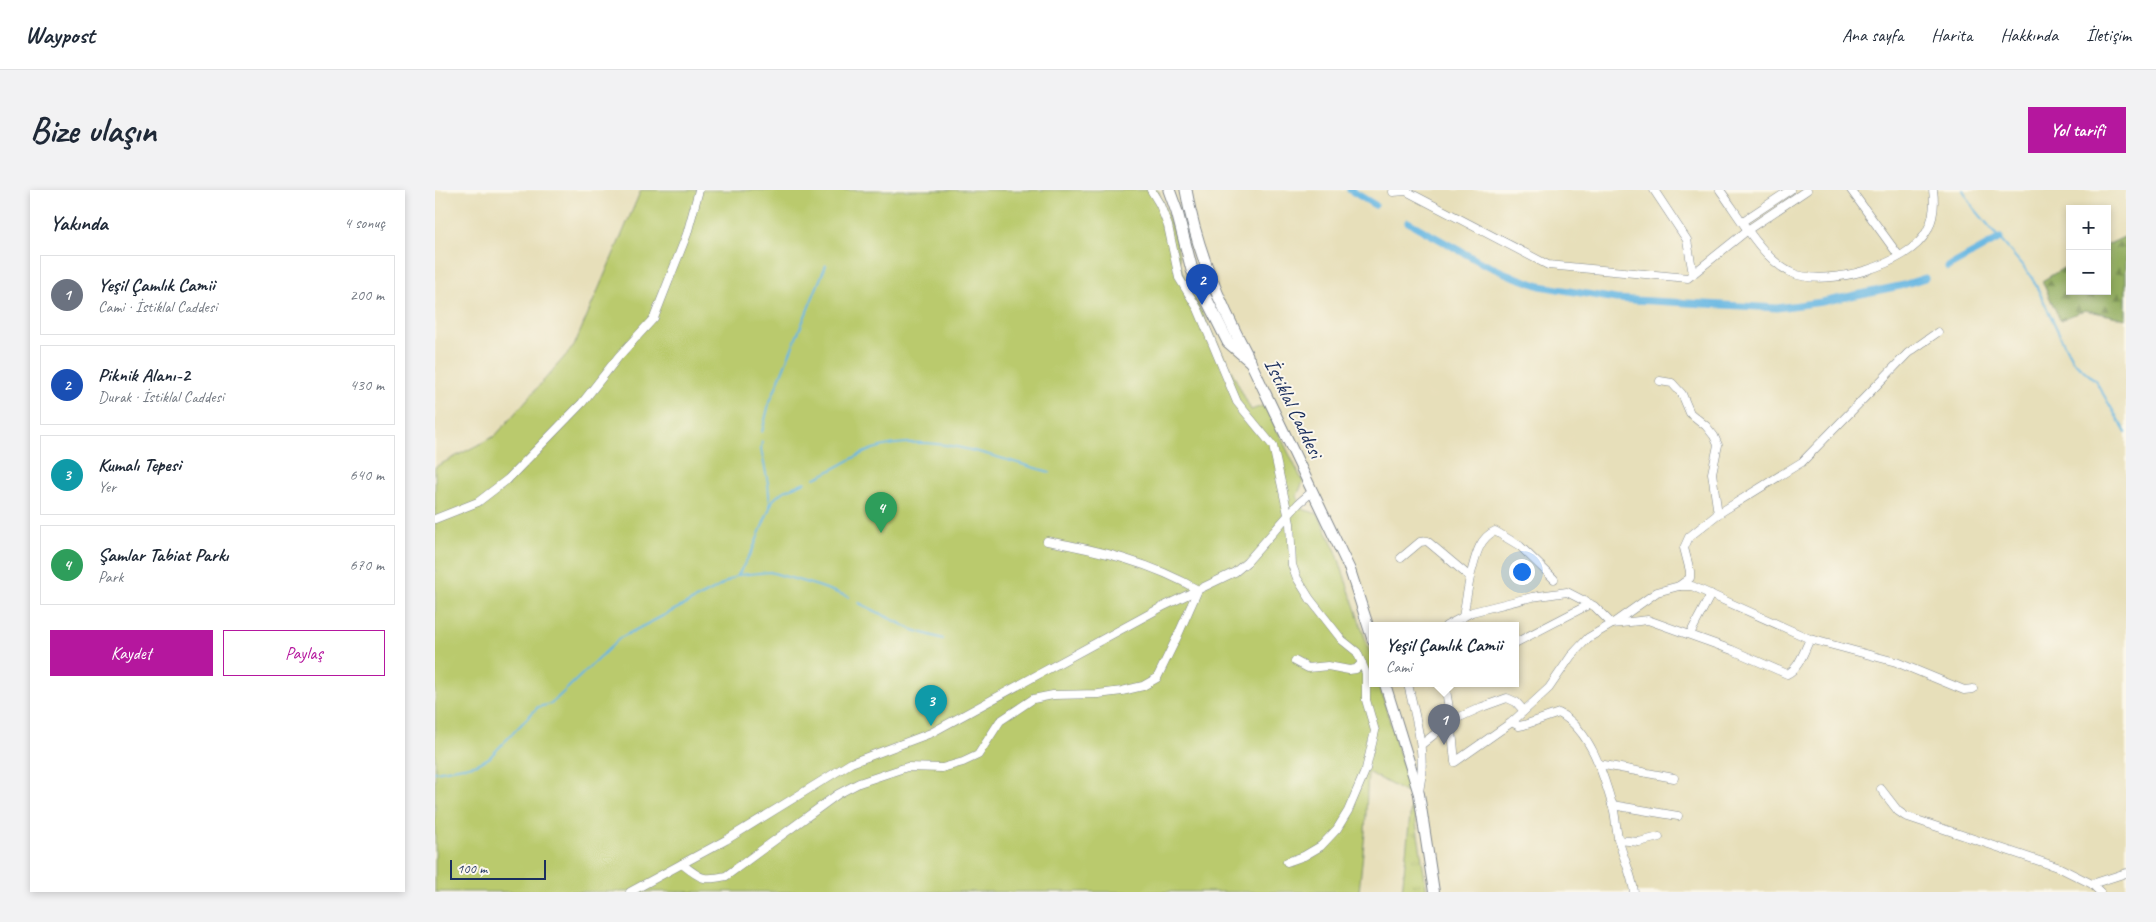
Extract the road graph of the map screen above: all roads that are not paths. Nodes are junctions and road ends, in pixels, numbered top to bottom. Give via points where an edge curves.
1 (699, 190) edge
2 (1151, 190) edge
3 (1169, 190) edge
4 (1186, 190) edge
5 (1654, 190) edge
6 (1720, 190) edge
7 (1789, 190) edge
8 (1807, 190) edge
9 (1851, 190) edge
10 (1933, 190) edge
11 (1393, 192) dead end
12 (1743, 221) junction
13 (1749, 229) junction
14 (1899, 256) junction
15 (1693, 274) junction
16 (1938, 332) dead end
17 (1250, 361) junction
18 (1661, 381) dead end
19 (1313, 491) junction
20 (1718, 514) junction
21 (1288, 515) junction
22 (435, 518) edge
23 (1047, 541) dead end
24 (1401, 558) dead end
25 (1470, 577) junction
26 (1554, 579) dead end
27 (1679, 586) junction
28 (1198, 590) junction
29 (1711, 594) junction
30 (1590, 604) junction
31 (1463, 618) junction
32 (1454, 622) edge
33 (1612, 624) junction
34 (1369, 629) edge
35 (1690, 634) junction
36 (1810, 639) junction
37 (1519, 641) edge
38 (1295, 661) dead end
39 (1362, 663) junction
40 (1386, 687) edge
41 (1409, 687) edge
42 (1445, 687) edge
43 (1973, 689) dead end
44 (1524, 711) junction
45 (1451, 721) junction
46 (1512, 722) junction
47 (1421, 745) junction
48 (1599, 764) junction
49 (1674, 778) dead end
50 (1881, 789) dead end
51 (1419, 794) junction
52 (1612, 805) junction
53 (1678, 816) dead end
54 (1659, 838) dead end
55 (1618, 840) junction
56 (1287, 862) dead end
57 (682, 864) junction
58 (2126, 873) edge
59 (2092, 884) junction
60 (630, 892) edge
61 (1434, 892) edge
62 (1634, 892) edge
63 (2100, 892) edge

1 - 22 street via 687,234 654,318 582,402 508,479 478,502
2 - 21 street via 1168,226 1179,278 1198,309 1237,402 1273,446
3 - 17 main road via 1192,270 1228,342
4 - 17 main road, İstiklal Caddesi via 1195,237 1207,270
5 - 15 street via 1687,240
6 - 12 street
7 - 12 street
8 - 13 street
9 - 14 street
10 - 14 street via 1933,214 1927,232
11 - 15 street via 1406,191 1548,265 1688,278
12 - 13 street
13 - 14 street via 1774,260 1806,278 1870,270
13 - 15 street
16 - 20 street via 1908,353 1802,462
17 - 19 main road, İstiklal Caddesi
18 - 20 street via 1672,383 1682,394 1690,413 1706,426 1718,445 1712,473
19 - 21 street
19 - 34 main road, İstiklal Caddesi via 1350,570
20 - 27 street via 1689,537 1684,548 1690,578
21 - 28 street via 1235,572
21 - 39 street via 1292,565 1297,578 1332,628 1357,652
23 - 28 street via 1152,569
24 - 25 street via 1420,542 1427,541
25 - 26 street via 1480,546 1487,534 1495,531 1520,546
25 - 31 street
27 - 29 street via 1692,586
27 - 33 street via 1657,592
28 - 57 street via 931,733 851,763
28 - 57 street via 1157,678 1143,686 1099,694 1033,699 1000,721 978,756 942,768 907,767 859,783 838,794 726,876 709,879 697,876
29 - 35 street
29 - 36 street
30 - 31 street via 1567,592 1531,597 1472,612
30 - 33 street
30 - 37 street
31 - 32 street
33 - 35 street via 1648,620
33 - 44 street via 1588,638 1549,688
35 - 36 street via 1787,674 1796,667
36 - 43 street via 1896,662 1965,690
38 - 39 street via 1308,668 1328,666 1349,670
39 - 56 street via 1366,673 1366,700 1375,731 1365,768 1348,811 1337,828 1321,846
40 - 51 main road
41 - 47 street
42 - 45 street
44 - 45 street via 1517,702 1507,698
44 - 46 street
45 - 46 street via 1455,762
45 - 47 street
46 - 48 street via 1524,726 1559,713 1582,733
47 - 51 street via 1423,776
48 - 49 street
48 - 52 street
50 - 59 street via 1905,816 2044,862
51 - 61 main road
52 - 53 street
52 - 55 street
54 - 55 street via 1639,842
55 - 62 street
57 - 60 street
58 - 59 street
59 - 63 street

